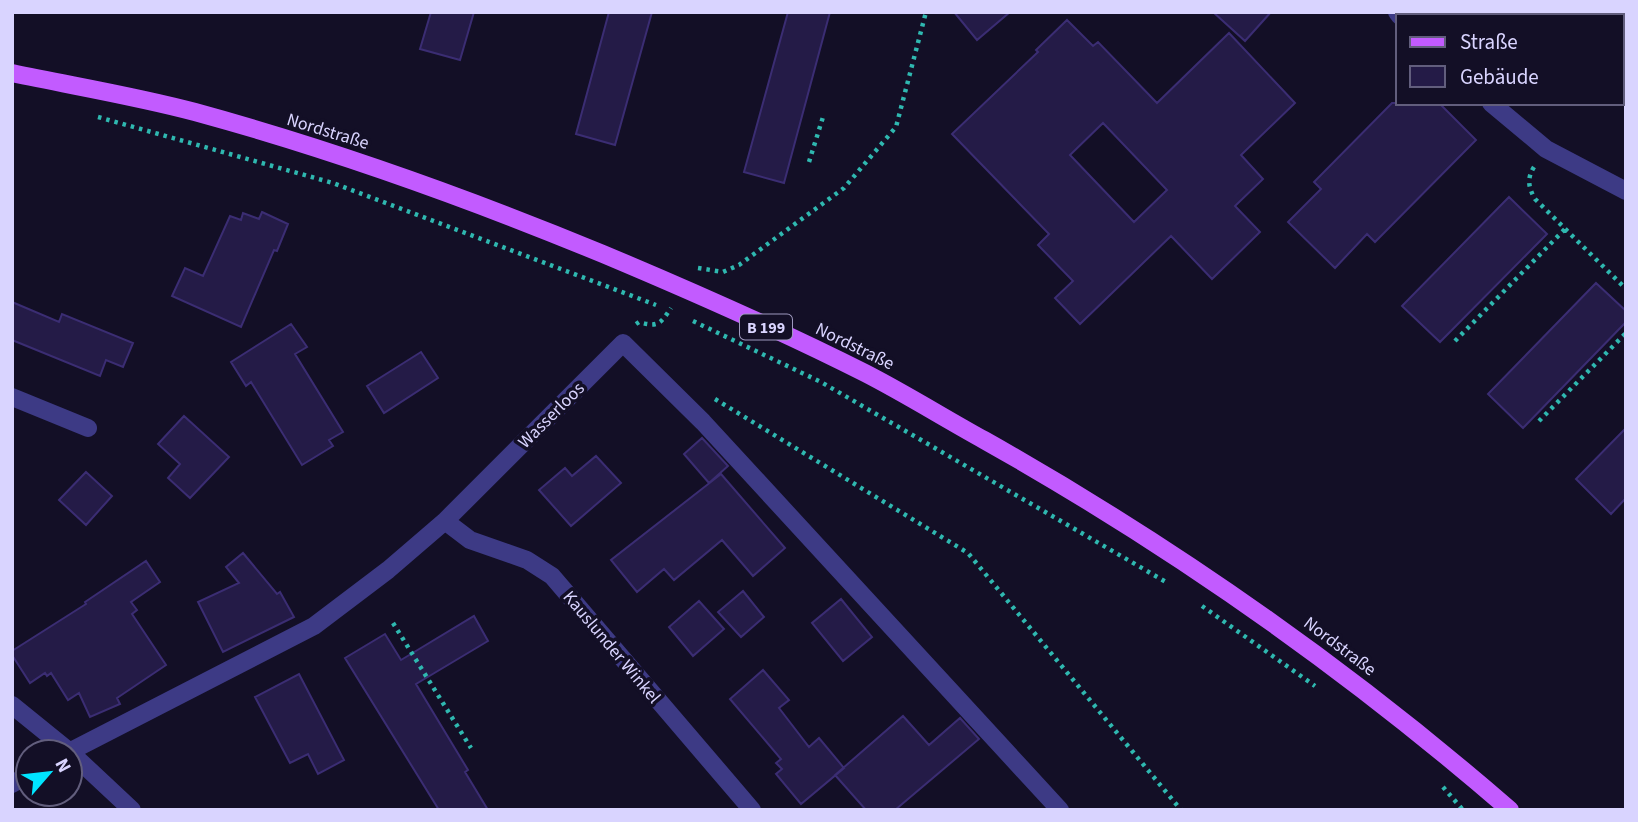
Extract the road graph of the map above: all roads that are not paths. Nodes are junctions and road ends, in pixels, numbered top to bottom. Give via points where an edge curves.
1 (12, 73) edge
2 (1493, 105) edge
3 (1626, 191) edge
4 (12, 397) edge
5 (88, 428) dead end
6 (445, 521) junction
7 (12, 705) edge
8 (53, 738) edge
9 (84, 745) edge
10 (84, 765) edge
11 (132, 810) edge
12 (752, 810) edge
13 (1060, 810) edge
14 (1510, 810) edge

1 - 14 main road, Nordstraße / B 199 via 192,111 352,159 509,215 682,288 868,375 1179,557 1301,641
2 - 3 street via 1546,149
4 - 5 street
6 - 9 street, Wasserloos via 314,626
6 - 12 street, Kauslunder Winkel via 470,540 527,560 552,576
6 - 13 street, Wasserloos via 623,344 703,422
7 - 8 street
10 - 11 street

